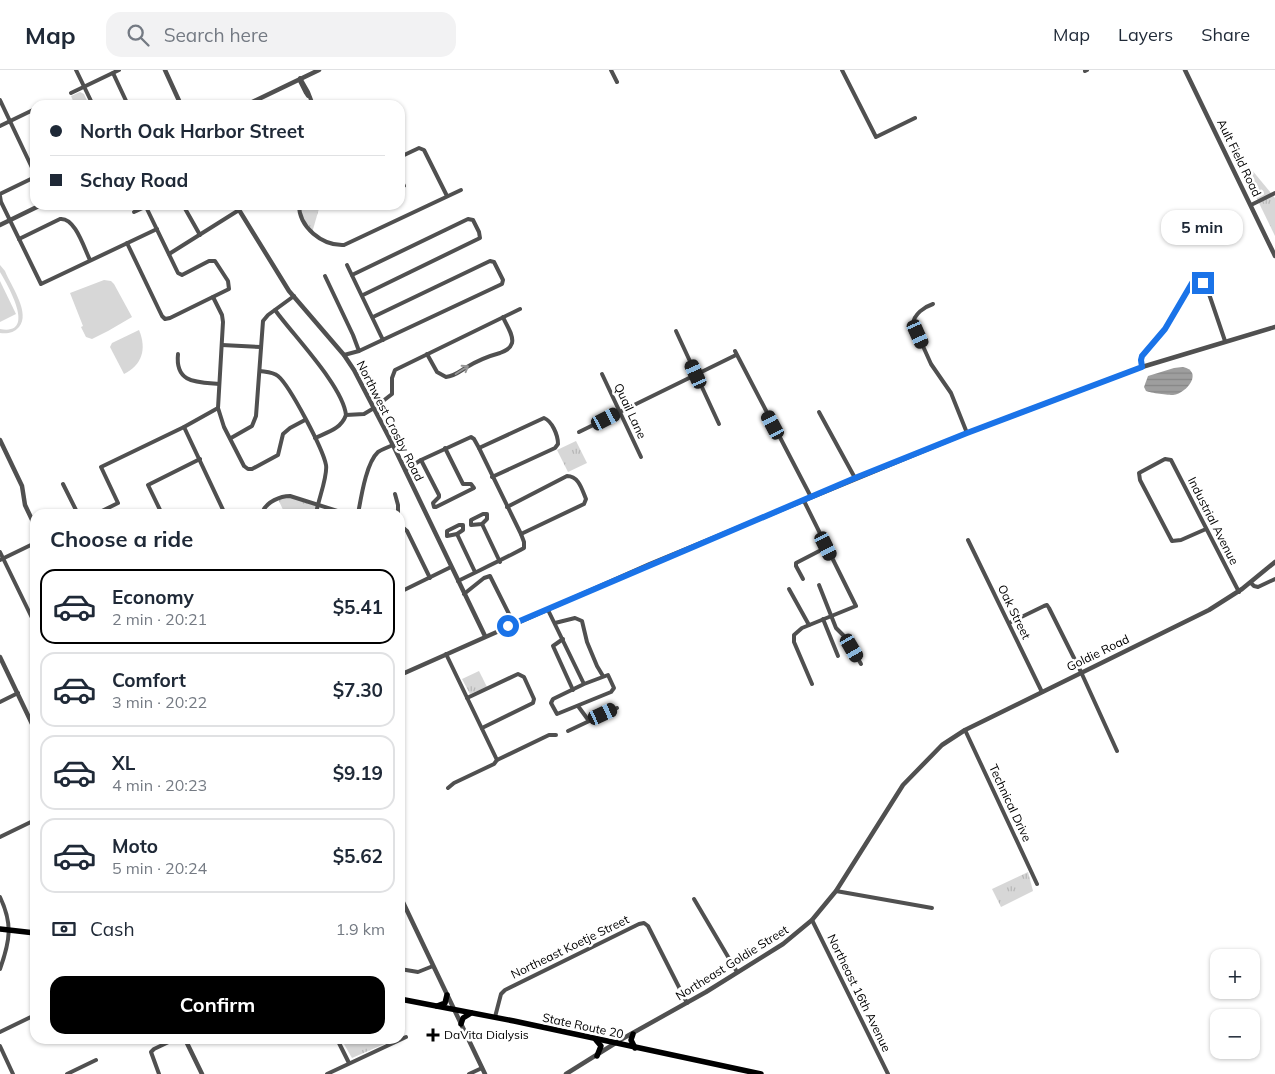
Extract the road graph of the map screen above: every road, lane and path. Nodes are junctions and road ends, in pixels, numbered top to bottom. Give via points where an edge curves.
1 (76, 70) edge
2 (119, 70) edge
3 (165, 70) edge
4 (319, 70) edge
5 (611, 70) edge
6 (842, 70) edge
7 (1185, 70) edge
8 (113, 73) junction
9 (300, 78) junction
10 (616, 82) dead end
11 (84, 87) junction
12 (71, 93) dead end
13 (0, 100) edge
14 (90, 100) edge
15 (126, 100) edge
16 (179, 100) edge
17 (256, 100) edge
18 (310, 100) edge
19 (30, 111) edge
20 (915, 118) dead end
21 (10, 121) junction
22 (0, 126) edge
23 (405, 155) edge
24 (30, 165) edge
25 (30, 179) edge
26 (461, 190) dead end
27 (1275, 193) edge
28 (0, 195) edge
29 (447, 196) junction
30 (1251, 205) junction
31 (30, 210) edge
32 (138, 210) edge
33 (149, 210) edge
34 (186, 210) edge
35 (240, 210) joint
36 (300, 210) edge
37 (134, 212) dead end
38 (10, 220) junction
39 (0, 225) edge
40 (157, 229) junction
41 (200, 235) junction
42 (19, 239) junction
43 (126, 243) junction
44 (169, 254) junction
45 (1275, 256) edge
46 (90, 260) junction
47 (347, 265) dead end
48 (352, 275) junction
49 (326, 276) dead end
50 (363, 295) junction
51 (294, 296) junction
52 (213, 297) junction
53 (933, 304) dead end
54 (520, 309) dead end
55 (275, 310) junction
56 (373, 317) junction
57 (503, 317) junction
58 (1275, 327) edge
59 (676, 331) dead end
60 (383, 340) junction
61 (1225, 341) junction
62 (222, 345) junction
63 (261, 347) junction
64 (359, 351) junction
65 (178, 354) dead end
66 (427, 354) junction
67 (344, 355) junction
68 (1142, 367) junction
69 (260, 371) junction
70 (602, 374) dead end
71 (696, 374) junction
72 (219, 384) junction
73 (218, 408) junction
74 (374, 408) junction
75 (619, 412) junction
76 (819, 412) dead end
77 (346, 415) junction
78 (305, 420) junction
79 (719, 424) dead end
80 (184, 427) junction
81 (578, 432) dead end
82 (967, 433) junction
83 (230, 438) junction
84 (315, 438) junction
85 (0, 440) edge
86 (393, 445) junction
87 (445, 448) junction
88 (479, 448) junction
89 (641, 457) dead end
90 (200, 459) junction
91 (422, 460) junction
92 (405, 470) junction
93 (492, 477) junction
94 (855, 478) junction
95 (63, 484) dead end
96 (395, 494) dead end
97 (811, 498) junction
98 (804, 501) junction
99 (317, 505) junction
100 (506, 507) junction
101 (76, 509) edge
102 (106, 509) edge
103 (160, 509) edge
104 (223, 509) edge
105 (264, 509) edge
106 (317, 509) edge
107 (330, 509) edge
108 (359, 509) edge
109 (398, 509) edge
110 (30, 516) edge
111 (482, 524) dead end
112 (405, 529) edge
113 (1206, 529) junction
114 (457, 534) dead end
115 (520, 534) junction
116 (968, 540) dead end
117 (30, 545) edge
118 (826, 546) junction
119 (0, 552) edge
120 (2, 559) edge
121 (500, 562) junction
122 (1275, 562) edge
123 (451, 567) junction
124 (475, 572) junction
125 (430, 578) junction
126 (803, 579) dead end
127 (1275, 579) edge
128 (458, 581) junction
129 (1251, 583) junction
130 (819, 584) dead end
131 (405, 589) edge
132 (789, 589) dead end
133 (1239, 592) junction
134 (464, 594) junction
135 (548, 610) junction
136 (30, 614) edge
137 (831, 616) junction
138 (824, 619) junction
139 (555, 623) junction
140 (514, 624) junction
141 (1009, 624) junction
142 (809, 625) junction
143 (485, 636) junction
144 (563, 639) junction
145 (446, 654) junction
146 (838, 656) dead end
147 (0, 659) edge
148 (861, 664) dead end
149 (1081, 672) junction
150 (405, 673) edge
151 (604, 676) junction
152 (584, 684) junction
153 (812, 684) dead end
154 (573, 690) junction
155 (1042, 692) junction
156 (18, 693) junction
157 (467, 698) junction
158 (0, 702) edge
159 (578, 706) junction
160 (617, 708) dead end
161 (30, 718) edge
162 (589, 721) junction
163 (482, 728) junction
164 (568, 730) dead end
165 (965, 730) junction
166 (556, 736) dead end
167 (1117, 750) dead end
168 (928, 758) joint
169 (497, 760) junction
170 (448, 788) dead end
171 (30, 822) edge
172 (0, 837) edge
173 (1037, 884) dead end
174 (836, 891) junction
175 (0, 897) edge
176 (694, 899) dead end
177 (405, 907) edge
178 (932, 908) dead end
179 (812, 920) junction
180 (0, 929) edge
181 (9, 930) junction
182 (30, 932) edge
183 (433, 966) junction
184 (0, 968) edge
185 (405, 970) edge
186 (737, 972) junction
187 (447, 995) junction
188 (405, 1000) edge
189 (687, 1003) junction
190 (436, 1006) junction
191 (455, 1011) junction
192 (470, 1013) junction
193 (30, 1017) edge
194 (495, 1017) junction
195 (461, 1024) junction
196 (0, 1032) edge
197 (633, 1034) junction
198 (594, 1038) junction
199 (616, 1043) junction
200 (164, 1044) edge
201 (187, 1044) edge
202 (340, 1044) edge
203 (391, 1044) edge
204 (0, 1046) edge
205 (635, 1048) junction
206 (597, 1056) junction
207 (96, 1060) dead end
208 (349, 1063) junction
209 (482, 1068) junction
210 (77, 1069) junction
211 (13, 1074) edge
212 (67, 1074) edge
213 (80, 1074) edge
214 (160, 1074) edge
215 (202, 1074) edge
216 (327, 1074) edge
217 (469, 1074) edge
218 (485, 1074) edge
219 (566, 1074) edge
220 (761, 1074) edge
221 (888, 1074) edge

1 - 11 street
2 - 8 street
3 - 16 street
4 - 9 street
5 - 10 street
6 - 20 street via 876,137
7 - 30 street, Ault Field Road
8 - 11 street
8 - 15 street
9 - 17 street
9 - 18 street
11 - 12 street
11 - 14 street
13 - 21 street
19 - 21 street
21 - 22 street
21 - 24 street
23 - 29 street via 419,148 424,150
25 - 28 street
26 - 29 street
27 - 30 street
28 - 38 street
29 - 36 street via 338,245 307,228
30 - 45 street, Ault Field Road
31 - 38 street
32 - 37 street
33 - 40 street
34 - 41 street
35 - 41 street
35 - 51 street, Northwest Crosby Road
38 - 39 street
38 - 42 street
40 - 43 street
40 - 44 street
41 - 44 street
42 - 46 street via 66,219 73,224
42 - 46 street via 41,284
43 - 46 street
43 - 52 street via 163,318 170,318
44 - 52 street via 180,275 209,261 218,264 230,287
47 - 48 street
48 - 50 street
48 - 50 street via 468,219 473,220 480,238
49 - 64 street
50 - 56 street
51 - 55 street
51 - 67 street, Northwest Crosby Road
52 - 62 street via 222,318
53 - 82 street via 916,316 913,324 932,364 951,393
54 - 57 street
55 - 63 street via 263,321
55 - 77 street via 329,377
56 - 60 street
56 - 60 street via 490,261 494,262 503,280 502,284
57 - 66 street
66 -> 57 street via 437,372 451,377 468,366 504,352 512,342
58 - 61 street
59 - 71 street
60 - 64 street
61 - 68 street
61 - 68 street via 1207,288 1196,281 1159,338 1142,356
62 - 63 street
62 - 72 street
63 - 69 street
64 - 67 street
65 - 72 street via 178,366 185,377 192,381
66 - 74 street via 395,370 392,394
67 - 74 street, Northwest Crosby Road
68 - 82 street
69 - 78 street via 278,375
69 - 83 street via 254,423
70 - 75 street, Quail Lane
71 - 75 street
71 - 79 street
71 - 97 street via 736,353
72 - 73 street
73 - 80 street
73 - 83 street
74 - 77 street via 364,414
74 - 86 street, Northwest Crosby Road
75 - 81 street
75 - 89 street, Quail Lane
76 - 94 street
77 - 84 street via 337,428
78 - 83 street via 285,432 278,455 248,470
78 - 84 street
80 - 90 street
80 - 102 street via 101,467 118,503
82 - 94 street
84 - 99 street via 326,470
85 - 110 street via 22,486
86 - 92 street, Northwest Crosby Road
86 - 108 street via 374,458 363,484
87 - 88 street via 471,437
87 - 91 street
87 - 91 street via 463,484 471,484 474,488 434,507 439,495
88 - 93 street
88 - 93 street via 544,418 550,422 558,439 555,448
90 - 103 street via 148,485
90 - 104 street
91 - 92 street
92 - 123 street, Northwest Crosby Road
93 - 100 street
94 - 97 street
95 - 101 street
96 - 109 street
97 - 98 street
98 - 118 street
98 - 135 street
99 - 105 street via 284,496
99 - 106 street
99 - 107 street
100 - 115 street
100 - 115 street via 567,476 577,480 585,496 584,504
111 - 121 street
112 - 125 street
113 - 113 street, Industrial Avenue via 1172,542 1138,474 1170,459
113 - 133 street, Industrial Avenue
114 - 124 street
115 - 121 street via 524,548
116 - 141 street, Oak Street
117 - 120 street
118 - 126 street via 796,563
118 - 137 street via 856,606
119 - 120 street
120 - 136 street
121 - 124 street
122 - 129 street, Goldie Road
123 - 125 street
123 - 128 street, Northwest Crosby Road
124 - 128 street
125 - 131 street
127 - 129 street via 1258,587
128 - 134 street, Northwest Crosby Road
129 - 133 street, Goldie Road
130 - 137 street
132 - 142 street
133 - 149 street, Goldie Road via 1210,610
134 - 140 street via 490,576
134 - 143 street, Northwest Crosby Road
135 - 139 street
135 - 140 street
137 - 138 street
137 - 148 street
138 - 142 street
138 - 146 street
139 - 144 street
139 - 151 street via 575,618 582,621 587,642
140 - 143 street
141 - 149 street via 1047,606
141 - 155 street, Oak Street
142 - 153 street via 793,638
143 - 145 street
144 - 152 street
144 - 154 street via 553,646
145 - 150 street
145 - 157 street
147 - 156 street
149 - 155 street, Goldie Road
149 - 167 street
151 - 152 street
151 - 159 street via 610,677 614,690
152 - 154 street
154 - 159 street via 553,699 552,707 557,714
155 - 165 street, Goldie Road
156 - 158 street
156 - 161 street
157 - 163 street
157 - 163 street via 518,674 524,677 533,703
159 - 162 street
160 - 162 street
162 - 164 street
163 - 169 street
165 - 168 street, Goldie Road
165 - 173 street, Technical Drive
166 - 169 street via 549,735
168 - 174 street, Northeast Goldie Street via 903,785
169 - 170 street
171 - 172 street
174 - 178 street
174 - 179 street, Northeast Goldie Street
175 - 181 street via 7,912
176 - 186 street
177 - 183 street
179 - 186 street, Northeast Goldie Street via 783,944
179 - 221 street, Northeast 16th Avenue
180 - 181 main road
181 - 182 main road
181 - 184 street
183 - 185 street via 418,972
183 - 187 street
186 - 189 street, Northeast Goldie Street
187 - 190 main road via 446,1003
187 - 191 street
188 - 190 main road, State Route 20
189 - 194 street, Northeast Koetje Street via 644,923 504,990
189 - 197 street, Northeast Goldie Street
190 - 191 main road, State Route 20
191 - 192 main road, State Route 20
191 - 195 street
192 - 194 main road, State Route 20
192 - 195 main road
193 - 196 street
194 - 198 main road, State Route 20
195 - 209 street
197 - 199 street, Northeast Goldie Street
197 - 205 main road via 631,1040
198 - 199 main road, State Route 20
198 - 206 main road via 601,1046
199 - 205 main road, State Route 20
199 - 206 street, Northeast Goldie Street
200 - 214 street via 151,1052
201 - 215 street
202 - 208 street
203 - 208 street
204 - 211 street
205 - 220 main road, State Route 20
206 - 219 street, Northeast Goldie Street
207 - 210 street
208 - 216 street
209 - 217 street
209 - 218 street
210 - 212 street
210 - 213 street

